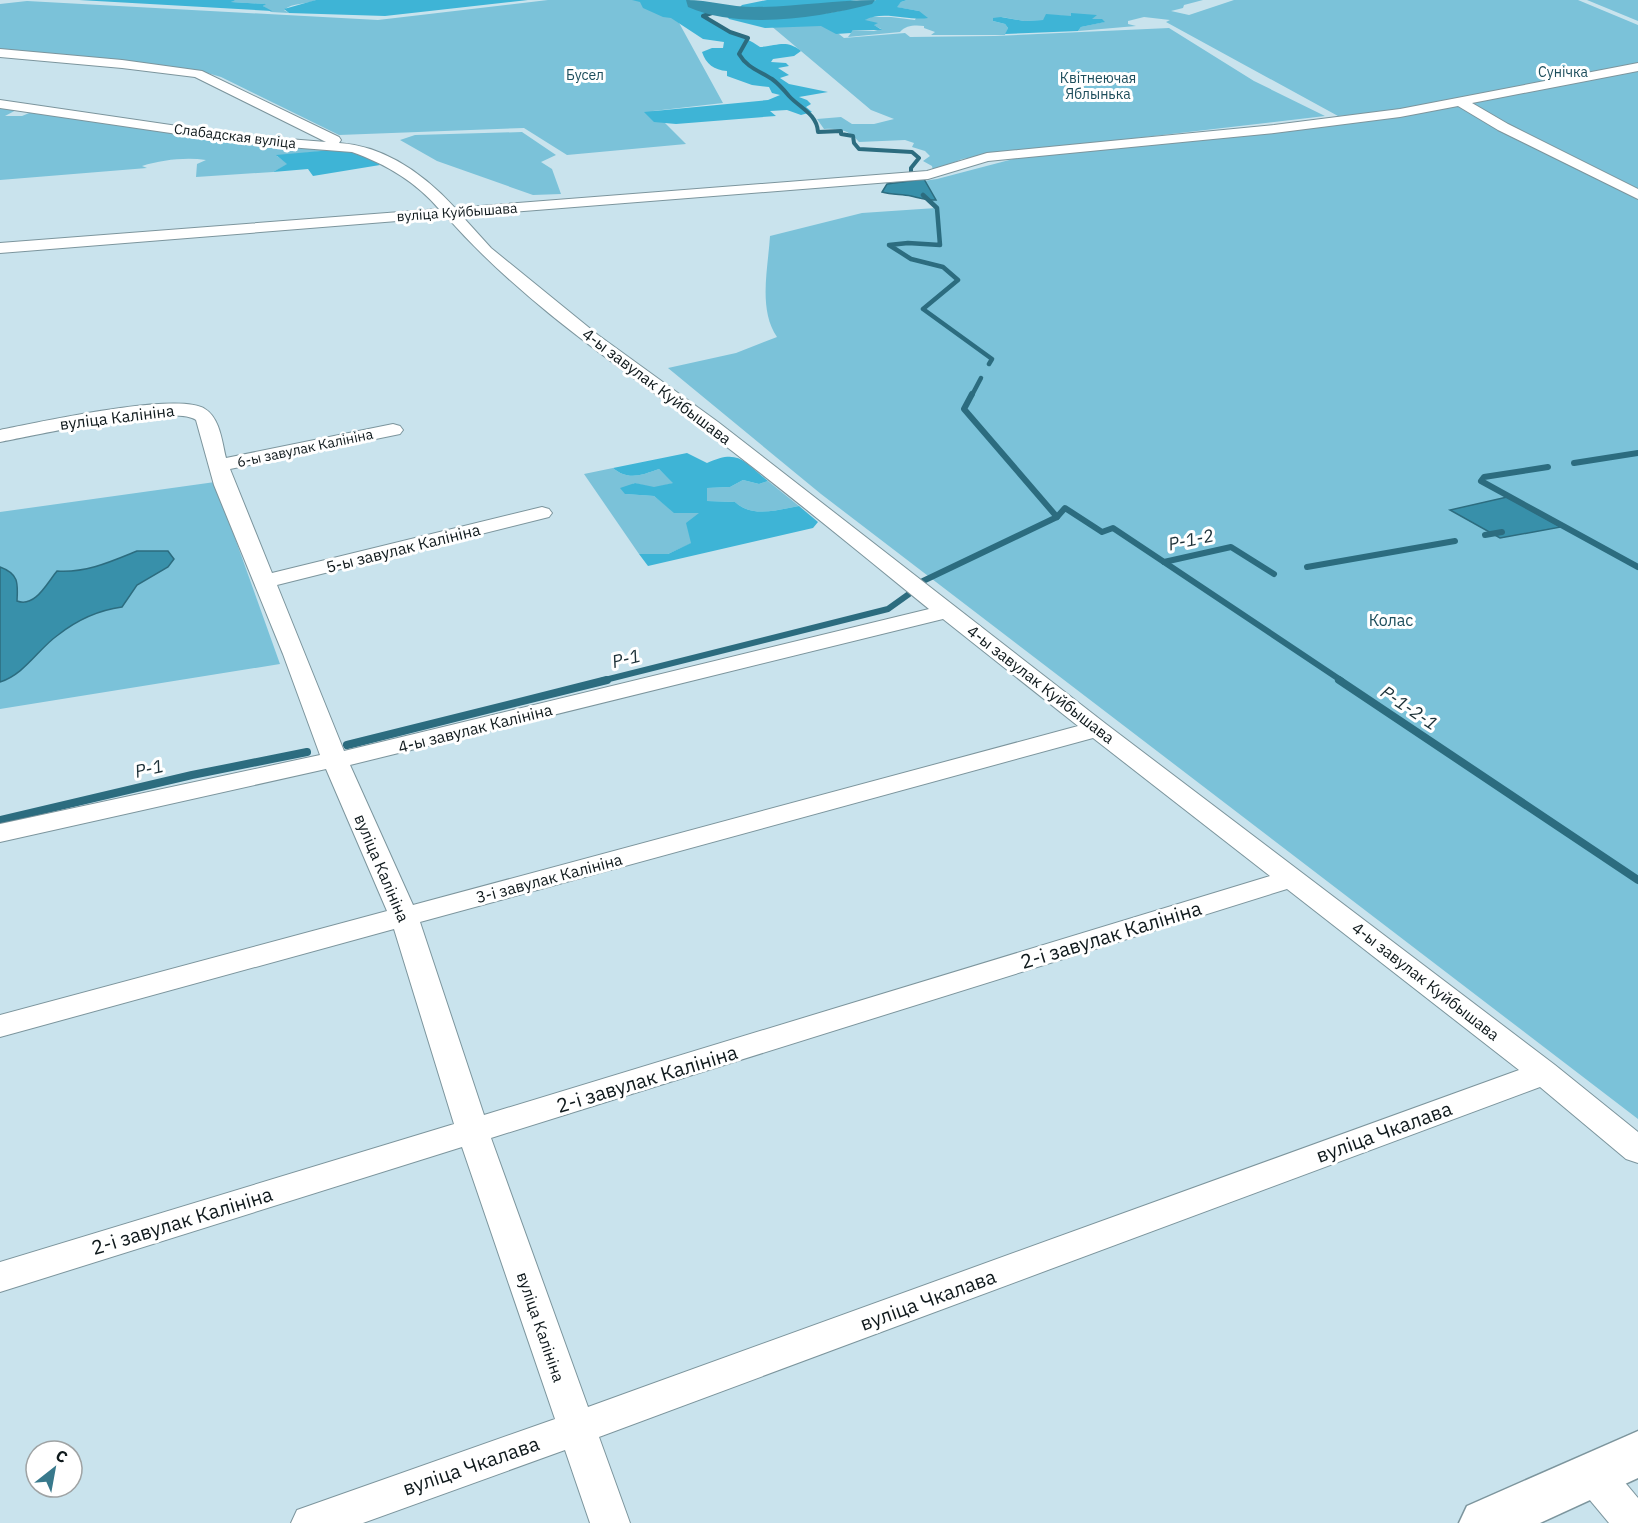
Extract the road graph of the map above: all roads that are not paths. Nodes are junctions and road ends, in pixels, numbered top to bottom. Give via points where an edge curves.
1 (0, 52) edge
2 (1638, 67) edge
3 (1461, 102) junction
4 (0, 104) edge
5 (354, 148) junction
6 (1638, 195) edge
7 (449, 213) junction
8 (0, 248) edge
9 (393, 430) dead end
10 (0, 435) edge
11 (217, 466) junction
12 (542, 513) dead end
13 (264, 582) junction
14 (947, 611) junction
15 (1097, 729) junction
16 (334, 760) junction
17 (0, 833) edge
18 (1293, 878) junction
19 (404, 917) junction
20 (0, 1026) edge
21 (1544, 1073) junction
22 (473, 1132) junction
23 (1638, 1150) edge
24 (0, 1277) edge
25 (576, 1429) junction
26 (1638, 1455) edge
27 (1593, 1474) junction
28 (310, 1523) edge
29 (610, 1523) edge
30 (1485, 1523) edge
31 (1634, 1523) edge

1 - 5 street via 198,74
2 - 3 street, вуліца Куйбышава
3 - 6 street
3 - 7 street, вуліца Куйбышава via 1274,129 987,158 913,177
4 - 5 street, Слабадская вуліца via 228,138
5 - 7 street, Слабадская вуліца via 412,176 429,188
7 - 8 street, вуліца Куйбышава
7 - 14 street, 4-ы завулак Куйбышава via 485,251 592,339 711,426
9 - 11 street, 6-ы завулак Калініна
10 - 11 street, вуліца Калініна via 185,409 205,418
11 - 13 street, вуліца Калініна
12 - 13 street, 5-ы завулак Калініна
13 - 16 street, вуліца Калініна
14 - 15 street, 4-ы завулак Куйбышава
14 - 16 street, 4-ы завулак Калініна
15 - 18 street, 4-ы завулак Куйбышава
15 - 19 street, 3-і завулак Калініна
16 - 17 street, 4-ы завулак Калініна
16 - 19 street, вуліца Калініна
18 - 21 street, 4-ы завулак Куйбышава
18 - 22 street, 2-і завулак Калініна
19 - 20 street, 3-і завулак Калініна
19 - 22 street, вуліца Калініна
21 - 23 street, 4-ы завулак Куйбышава
21 - 25 street, вуліца Чкалава
22 - 24 street, 2-і завулак Калініна
22 - 25 street, вуліца Калініна
25 - 28 street, вуліца Чкалава
25 - 29 street, вуліца Калініна
26 - 27 street
27 - 30 street
27 - 31 street

